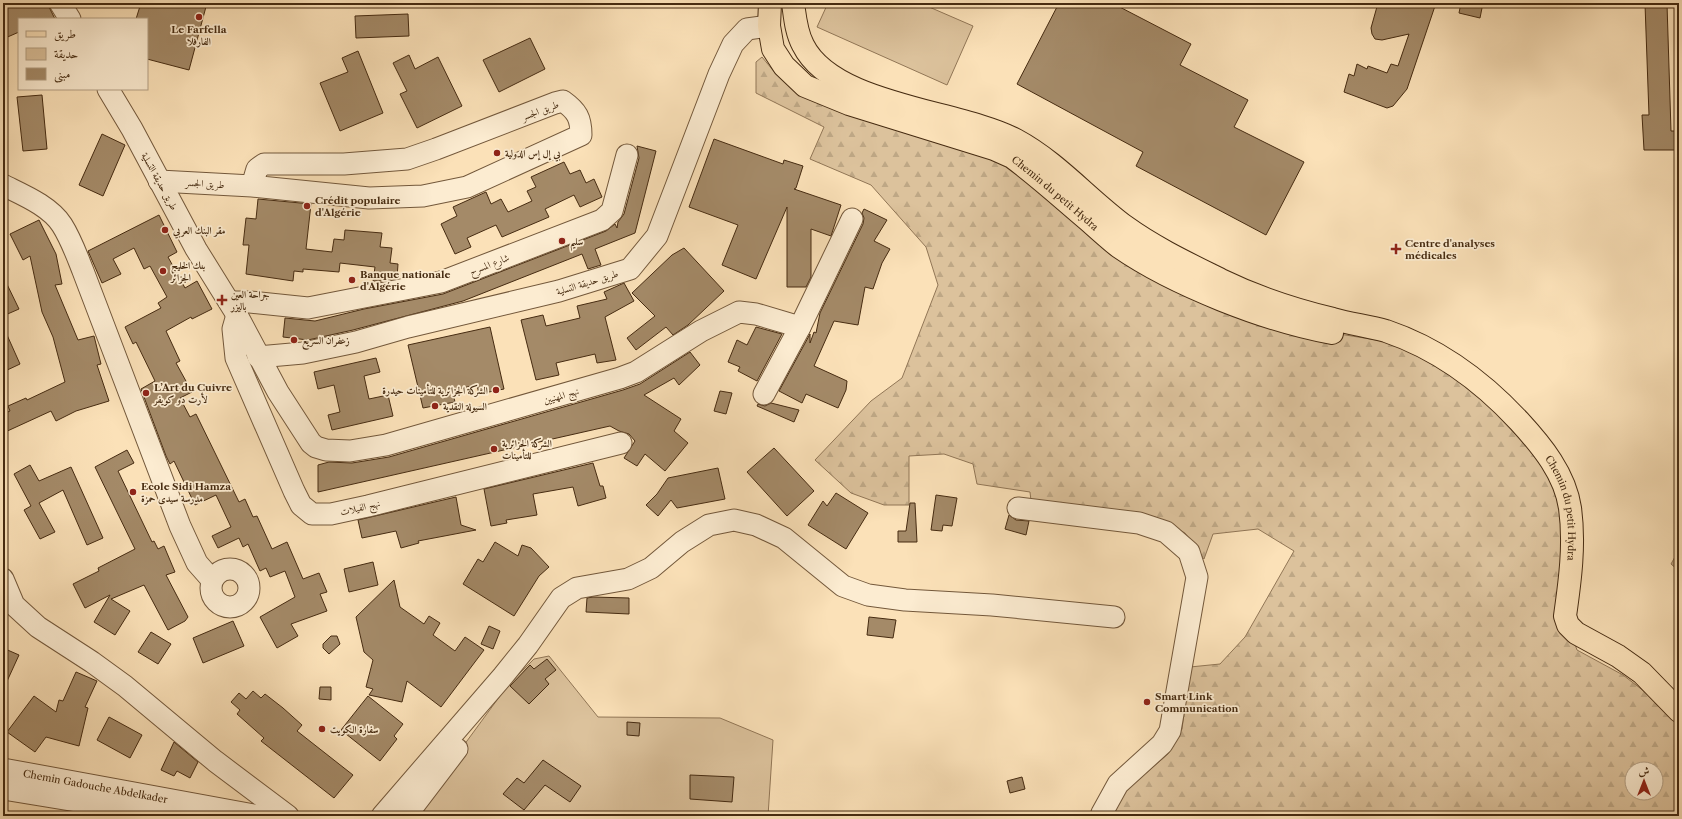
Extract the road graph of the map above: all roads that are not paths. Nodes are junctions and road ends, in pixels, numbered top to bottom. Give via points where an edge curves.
1 (60, 3) edge
2 (770, 3) edge
3 (793, 3) edge
4 (69, 18) edge
5 (769, 26) junction
6 (109, 90) edge
7 (627, 155) dead end
8 (159, 181) junction
9 (3, 185) edge
10 (252, 186) junction
11 (852, 219) dead end
12 (233, 308) junction
13 (800, 327) junction
14 (1388, 332) junction
15 (258, 357) junction
16 (764, 394) dead end
17 (311, 443) joint
18 (620, 443) dead end
19 (1018, 508) dead end
20 (3, 579) edge
21 (212, 580) dead end
22 (1114, 618) dead end
23 (528, 645) junction
24 (1679, 711) edge
25 (3, 769) edge
26 (3, 789) edge
27 (169, 816) edge
28 (259, 816) edge
29 (288, 816) edge
30 (382, 816) edge
31 (406, 816) edge
32 (1101, 816) edge

1 - 4 street
2 - 5 main road, Chemin du petit Hydra
3 - 14 main road, Chemin du petit Hydra via 797,32 804,47 825,71 840,80 882,98 982,127 1016,140 1050,163 1129,229 1225,282 1294,309
5 - 14 main road, Chemin du petit Hydra via 773,49 784,66 805,86 849,104 994,149 1012,157 1119,246 1175,278 1292,325 1359,337
5 - 15 street, طريق حديقة التسلية via 747,29 733,44 657,236 630,269 559,291 356,342 303,353
6 - 8 street, طريق حديقة التسلية
7 - 12 street, شارع المسرح via 612,211 602,220 441,282 308,308 250,302
8 - 10 street, طريق الجسر
8 - 12 street, طريق حديقة التسلية via 196,249
9 - 21 street via 44,207 62,224 83,270 180,526 196,563
10 - 10 street, طريق الجسر via 369,198 423,196 467,187 561,145 581,135 581,122 572,107 563,101 407,159 344,164 264,164 257,168
11 - 13 street
12 - 15 street, طريق حديقة التسلية
12 - 18 street, نهج الفيلات via 236,358 294,491 301,504 312,514 332,514 368,506
13 - 16 street
13 - 17 street, نهج المهنيين via 756,314 739,312 701,331 636,372 620,378 386,445 337,451 320,449
14 - 24 main road, Chemin du petit Hydra via 1423,347 1458,367 1496,397 1541,445 1563,483 1570,507 1572,541 1565,616 1568,625 1576,633 1618,656 1642,673
15 - 17 street, طريق حديقة التسلية
19 - 32 street via 1139,523 1166,532 1189,552 1197,577 1170,731 1162,744 1118,784
20 - 29 street via 14,605 38,628 92,662 124,686
22 - 23 street via 992,605 868,596 843,586 784,538 756,525 734,520 709,525 682,542 646,571 628,579 577,588 560,598
23 - 30 street
23 - 31 street via 506,685
25 - 28 street, Chemin Gadouche Abdelkader
26 - 27 street

